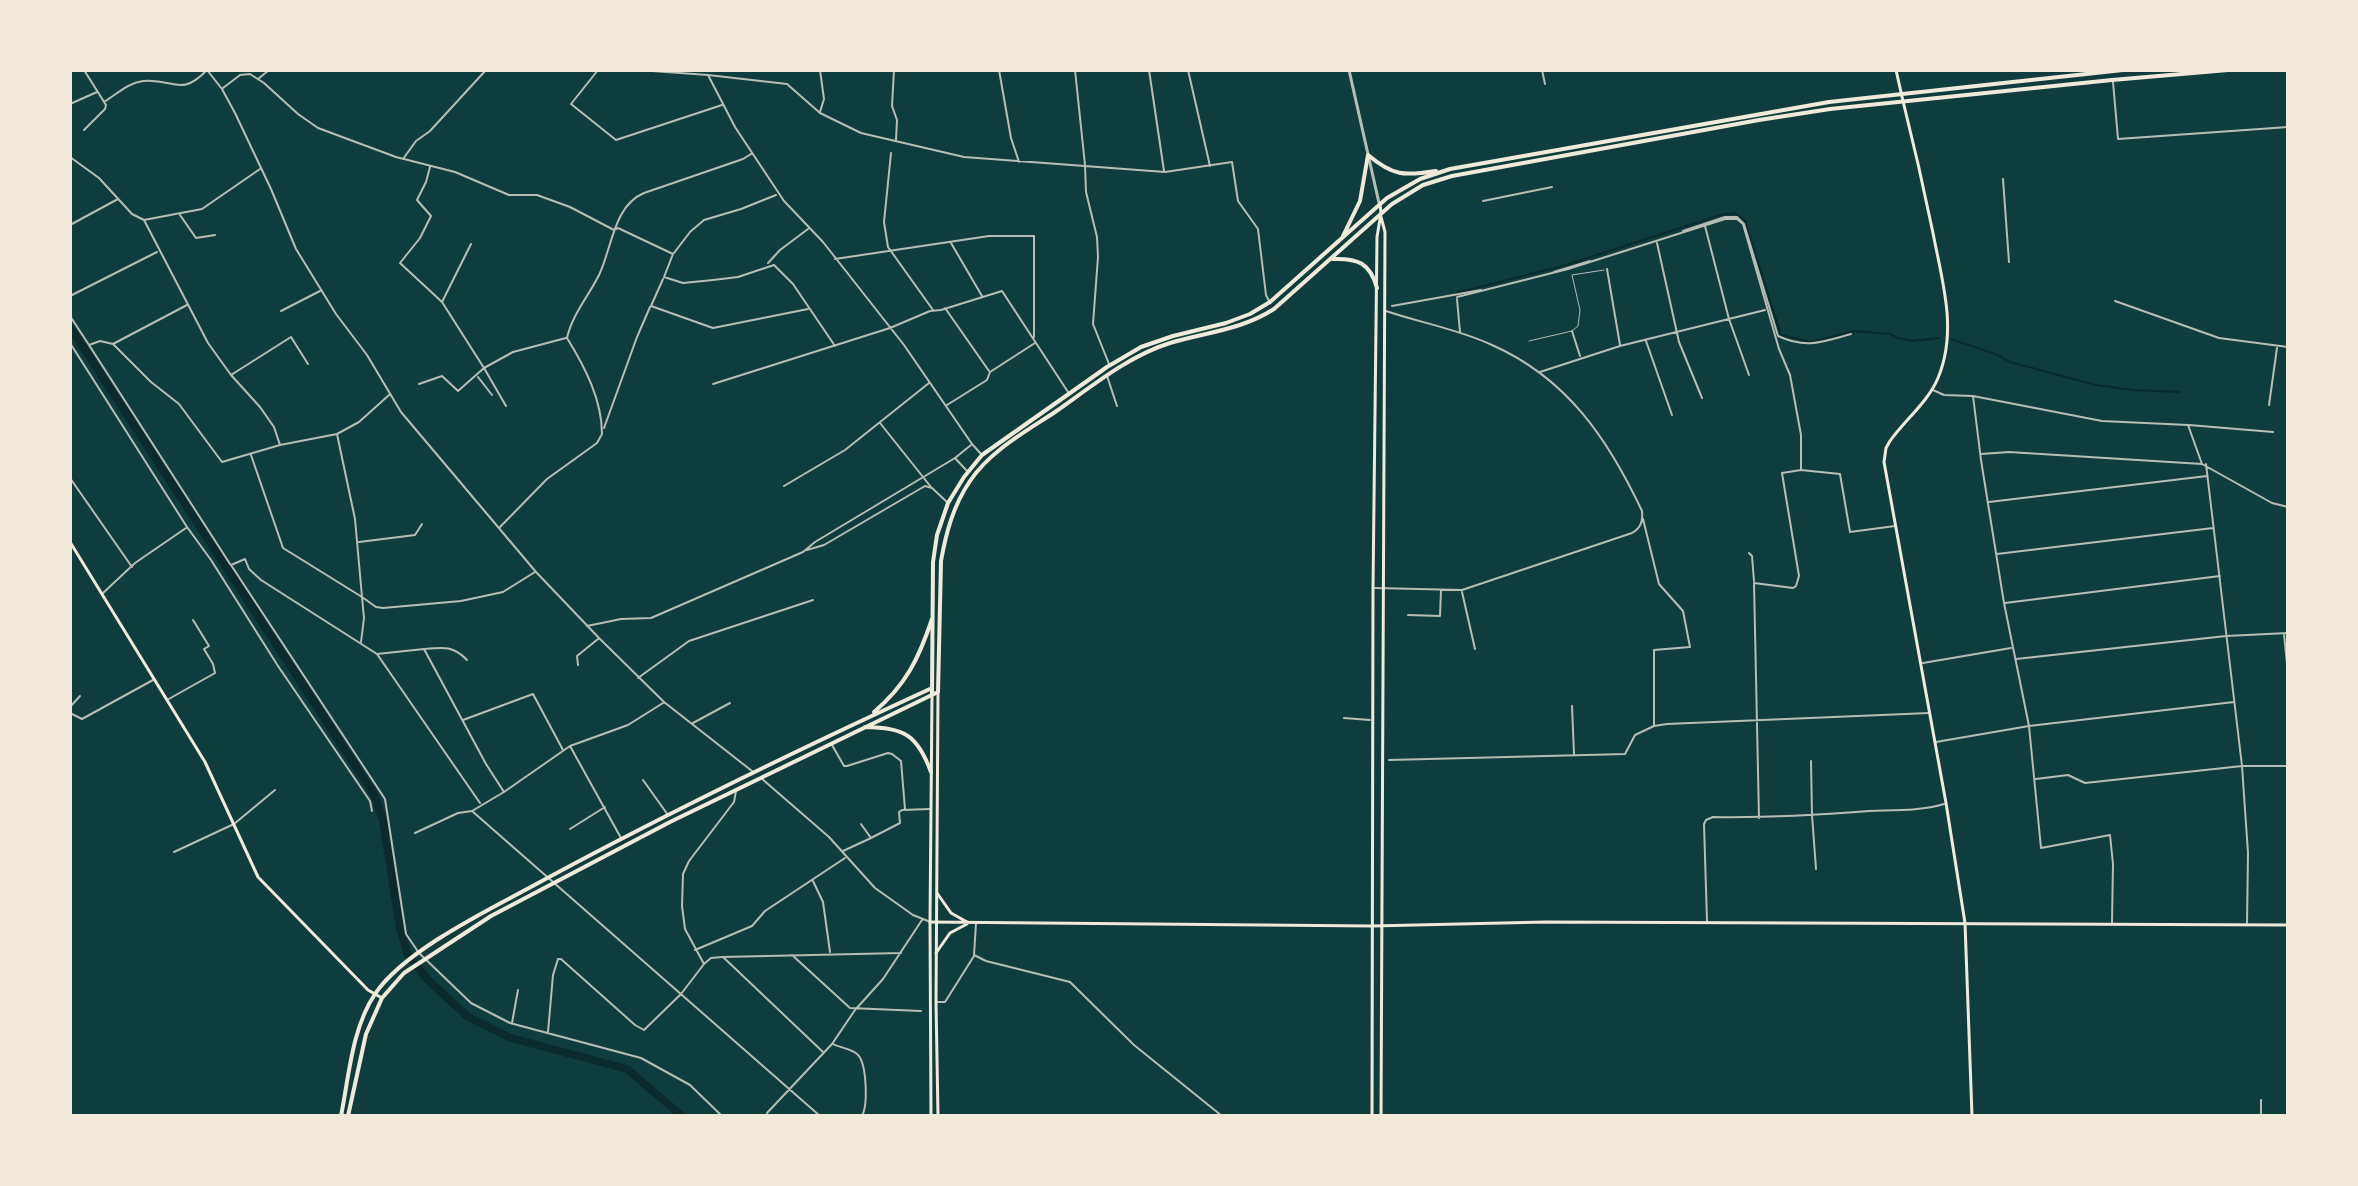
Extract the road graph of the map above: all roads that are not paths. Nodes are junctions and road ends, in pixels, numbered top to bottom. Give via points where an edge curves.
1 (84, 70) edge
2 (207, 70) edge
3 (269, 70) edge
4 (486, 70) edge
5 (598, 70) edge
6 (638, 70) edge
7 (820, 70) edge
8 (894, 70) edge
9 (999, 70) edge
10 (1075, 70) edge
11 (1149, 70) edge
12 (1188, 70) edge
13 (1349, 70) edge
14 (1542, 70) edge
15 (1896, 70) edge
16 (2123, 70) edge
17 (2228, 70) edge
18 (692, 72) edge
19 (708, 75) junction
20 (258, 79) junction
21 (2112, 80) junction
22 (1545, 84) dead end
23 (222, 89) junction
24 (97, 92) junction
25 (1901, 93) junction
26 (1903, 101) junction
27 (104, 102) junction
28 (70, 104) edge
29 (723, 105) junction
30 (820, 113) junction
31 (2288, 127) edge
32 (84, 130) dead end
33 (896, 141) junction
34 (891, 153) dead end
35 (752, 154) junction
36 (1368, 155) junction
37 (70, 157) edge
38 (403, 159) junction
39 (1019, 162) junction
40 (1085, 165) junction
41 (430, 166) junction
42 (1210, 166) junction
43 (261, 169) junction
44 (1450, 169) junction
45 (1165, 172) junction
46 (2003, 179) dead end
47 (1552, 187) dead end
48 (779, 194) junction
49 (119, 199) junction
50 (1483, 201) dead end
51 (1380, 204) junction
52 (1381, 213) junction
53 (180, 214) junction
54 (144, 220) junction
55 (70, 225) edge
56 (1705, 226) junction
57 (809, 228) junction
58 (614, 230) junction
59 (215, 235) dead end
60 (1341, 240) junction
61 (1657, 241) junction
62 (950, 242) junction
63 (471, 244) dead end
64 (158, 251) junction
65 (889, 251) junction
66 (673, 254) junction
67 (835, 259) junction
68 (1331, 259) junction
69 (2009, 262) dead end
70 (768, 266) junction
71 (1607, 269) joint
72 (664, 277) junction
73 (1377, 288) junction
74 (321, 290) junction
75 (70, 296) edge
76 (982, 296) junction
77 (2115, 301) dead end
78 (442, 302) junction
79 (1270, 302) junction
80 (188, 305) junction
81 (651, 306) junction
82 (1392, 306) dead end
83 (809, 308) junction
84 (945, 308) junction
85 (1767, 309) junction
86 (281, 311) dead end
87 (933, 311) junction
88 (1385, 311) junction
89 (70, 316) edge
90 (1729, 319) junction
91 (890, 328) junction
92 (1572, 331) junction
93 (1678, 332) junction
94 (1460, 333) junction
95 (1851, 334) dead end
96 (567, 338) junction
97 (1034, 338) junction
98 (1646, 340) junction
99 (1529, 341) dead end
100 (1036, 342) junction
101 (70, 343) edge
102 (113, 344) junction
103 (89, 345) junction
104 (835, 346) junction
105 (1620, 346) junction
106 (2277, 347) junction
107 (2288, 347) edge
108 (1581, 358) junction
109 (308, 364) dead end
110 (1109, 365) junction
111 (484, 368) junction
112 (990, 372) junction
113 (1539, 372) junction
114 (231, 375) junction
115 (1749, 375) dead end
116 (477, 376) junction
117 (1106, 376) junction
118 (930, 382) junction
119 (419, 384) dead end
120 (713, 384) dead end
121 (1932, 390) junction
122 (1069, 393) junction
123 (390, 395) junction
124 (492, 395) dead end
125 (1973, 396) junction
126 (1702, 398) dead end
127 (2269, 405) dead end
128 (506, 406) dead end
129 (946, 406) junction
130 (1117, 406) dead end
131 (1672, 415) dead end
132 (880, 423) junction
133 (2188, 425) junction
134 (602, 431) junction
135 (2273, 432) dead end
136 (337, 434) junction
137 (972, 444) junction
138 (280, 445) junction
139 (251, 454) junction
140 (1980, 454) junction
141 (982, 455) junction
142 (955, 458) junction
143 (2204, 464) junction
144 (1801, 470) junction
145 (968, 472) junction
146 (2207, 476) junction
147 (922, 477) junction
148 (70, 478) edge
149 (962, 480) junction
150 (968, 484) junction
151 (784, 486) dead end
152 (932, 488) junction
153 (1987, 502) junction
154 (948, 503) junction
155 (2288, 507) edge
156 (1642, 518) junction
157 (422, 524) dead end
158 (1895, 526) junction
159 (187, 527) junction
160 (500, 527) junction
161 (2214, 528) junction
162 (70, 542) edge
163 (358, 542) junction
164 (803, 552) junction
165 (1749, 553) dead end
166 (1996, 554) junction
167 (231, 565) junction
168 (132, 567) junction
169 (536, 572) junction
170 (2220, 576) junction
171 (1754, 583) junction
172 (1373, 588) junction
173 (1382, 588) junction
174 (1441, 590) junction
175 (1461, 590) junction
176 (103, 594) junction
177 (362, 597) junction
178 (813, 600) dead end
179 (2004, 603) junction
180 (934, 613) junction
181 (1408, 615) dead end
182 (193, 620) dead end
183 (587, 626) junction
184 (2286, 633) edge
185 (2226, 636) junction
186 (599, 638) junction
187 (361, 643) junction
188 (2012, 648) junction
189 (424, 649) junction
190 (1475, 649) dead end
191 (377, 654) junction
192 (2015, 659) junction
193 (467, 660) dead end
194 (1920, 663) junction
195 (578, 665) dead end
196 (2288, 674) edge
197 (638, 678) junction
198 (154, 680) junction
199 (939, 685) junction
200 (932, 688) junction
201 (938, 692) junction
202 (932, 695) junction
203 (80, 696) dead end
204 (167, 700) junction
205 (664, 702) junction
206 (2234, 702) junction
207 (730, 703) dead end
208 (1572, 706) dead end
209 (70, 707) edge
210 (70, 713) edge
211 (1929, 713) junction
212 (1344, 718) dead end
213 (462, 720) junction
214 (1373, 720) junction
215 (1756, 720) junction
216 (857, 722) junction
217 (691, 724) junction
218 (1654, 726) junction
219 (2029, 726) junction
220 (862, 727) junction
221 (830, 742) junction
222 (1935, 742) junction
223 (570, 746) junction
224 (563, 750) junction
225 (1574, 755) junction
226 (1389, 760) dead end
227 (1811, 761) dead end
228 (2242, 766) junction
229 (2288, 766) edge
230 (752, 771) junction
231 (931, 772) junction
232 (760, 777) junction
233 (2034, 779) junction
234 (643, 780) dead end
235 (736, 788) junction
236 (275, 790) dead end
237 (504, 792) junction
238 (1946, 803) junction
239 (481, 804) junction
240 (606, 807) junction
241 (905, 809) junction
242 (930, 809) junction
243 (372, 811) dead end
244 (472, 811) junction
245 (668, 815) junction
246 (1812, 815) junction
247 (1759, 818) junction
248 (234, 824) junction
249 (861, 824) dead end
250 (570, 829) dead end
251 (415, 833) dead end
252 (871, 838) junction
253 (621, 839) junction
254 (842, 851) junction
255 (174, 852) dead end
256 (846, 857) junction
257 (1816, 869) dead end
258 (548, 878) junction
259 (812, 880) junction
260 (554, 883) junction
261 (937, 893) junction
262 (922, 920) junction
263 (930, 922) junction
264 (937, 922) junction
265 (974, 923) junction
266 (1707, 923) junction
267 (1965, 923) junction
268 (2112, 923) junction
269 (2247, 925) junction
270 (2288, 925) edge
271 (1372, 926) junction
272 (1380, 926) junction
273 (695, 951) junction
274 (830, 953) junction
275 (901, 953) junction
276 (936, 953) junction
277 (417, 954) junction
278 (791, 955) junction
279 (974, 955) junction
280 (722, 957) junction
281 (422, 961) junction
282 (704, 964) junction
283 (518, 990) dead end
284 (681, 994) junction
285 (374, 995) junction
286 (382, 998) junction
287 (936, 1002) junction
288 (855, 1010) junction
289 (921, 1011) dead end
290 (512, 1023) junction
291 (548, 1033) junction
292 (832, 1044) junction
293 (824, 1052) junction
294 (790, 1089) junction
295 (2261, 1100) dead end
296 (767, 1113) dead end
297 (341, 1116) edge
298 (348, 1116) edge
299 (722, 1116) edge
300 (820, 1116) edge
301 (862, 1116) edge
302 (931, 1116) edge
303 (938, 1116) edge
304 (1222, 1116) edge
305 (1372, 1116) edge
306 (1381, 1116) edge
307 (1972, 1116) edge
308 (2261, 1116) edge

1 - 24 street
2 - 23 street
2 - 27 street via 185,86 133,83
3 - 20 street
4 - 38 street
5 - 29 street via 571,104 616,140
6 - 18 street
7 - 30 street
8 - 33 street
9 - 39 street
10 - 40 street
11 - 45 street
12 - 42 street
13 - 36 street
14 - 22 street
15 - 25 main road
16 - 25 highway
17 - 21 highway
18 - 19 street
19 - 29 street
19 - 30 street via 787,84
20 - 23 street via 246,73
20 - 38 street via 312,125
21 - 26 highway
21 - 31 street via 2118,139
23 - 43 street
24 - 27 street
24 - 28 street
25 - 26 main road
25 - 44 highway
26 - 52 highway via 1759,120 1452,176 1423,185
26 - 121 main road via 1947,309 1945,355
27 - 32 street via 105,109
29 - 35 street
30 - 33 street via 861,133
33 - 39 street via 964,157
34 - 65 street via 884,222
35 - 48 street
35 - 58 street via 634,198
36 - 44 highway via 1396,173
36 - 51 street
36 - 60 highway via 1360,201
37 - 49 street
38 - 41 street
39 - 40 street
40 - 45 street
40 - 110 street via 1097,237 1093,324
41 - 58 street via 509,195 537,195
41 - 78 street via 417,200 431,216 400,261
42 - 45 street
42 - 79 street via 1232,162 1238,201 1258,229
43 - 53 street via 202,209
43 - 74 street via 296,249
44 - 51 highway via 1420,179
46 - 69 street
47 - 50 street
48 - 57 street
48 - 66 street via 704,220
49 - 54 street
49 - 55 street
51 - 52 main road
51 - 60 highway
52 - 68 highway
52 - 73 main road
52 - 88 main road
53 - 54 street
53 - 59 street via 196,238
54 - 64 street
56 - 61 street
56 - 85 street via 1728,218 1741,221
56 - 90 street
57 - 67 street
57 - 70 street
58 - 66 street
58 - 96 street
60 - 79 highway
61 - 93 street
61 - 94 street via 1457,298
62 - 65 street
62 - 76 street
62 - 97 street via 1034,236
63 - 78 street
64 - 75 street
64 - 80 street
65 - 67 street
65 - 87 street
66 - 72 street
67 - 91 street
68 - 73 highway via 1361,263 1373,274
68 - 117 highway via 1260,318 1170,343
70 - 72 street via 683,283
70 - 83 street via 774,265 793,284
71 - 92 lane via 1572,275 1580,310
71 - 105 street
72 - 81 street
73 - 172 main road
74 - 86 street
74 - 123 street
76 - 84 street
76 - 97 street via 1002,291
77 - 106 street via 2219,338
78 - 111 street
79 - 110 highway via 1226,323 1141,347
80 - 102 street
80 - 114 street
81 - 83 street via 713,328
81 - 134 street
82 - 95 street via 1521,280 1737,217 1744,224 1778,336 1812,344
83 - 104 street
84 - 87 street
84 - 112 street
85 - 90 street
85 - 144 street via 1790,375 1801,435
87 - 91 street
88 - 94 street
88 - 173 main road
89 - 103 street
90 - 93 street
90 - 115 street
91 - 104 street
91 - 118 street
92 - 99 lane
92 - 108 street
93 - 98 street
93 - 126 street
94 - 113 street via 1494,345
96 - 111 street via 513,352
96 - 134 street via 597,400
97 - 100 street
98 - 105 street
98 - 131 street
100 - 112 street
100 - 122 street
101 - 159 street
102 - 103 street
102 - 139 street via 179,404 219,460 225,463
103 - 167 street
104 - 120 street
105 - 108 street
106 - 107 street
106 - 127 street
108 - 113 street
109 - 114 street via 291,337
110 - 122 highway
111 - 116 street
111 - 128 street
112 - 129 street via 987,380
113 - 156 street via 1586,415 1623,471
114 - 138 street via 274,427
116 - 119 street via 458,391 442,376
116 - 124 street
117 - 130 street
117 - 150 highway via 1000,450
118 - 129 street
118 - 132 street
121 - 125 street
121 - 158 main road via 1885,454
122 - 141 highway
123 - 136 street
123 - 160 street
125 - 133 street via 2102,421
125 - 140 street
129 - 137 street
132 - 147 street
132 - 151 street
133 - 135 street
133 - 143 street
134 - 160 street via 597,443 547,479
136 - 138 street
136 - 163 street
137 - 141 street
137 - 142 street
138 - 139 street
139 - 177 street via 283,548
140 - 143 street
140 - 153 street
141 - 145 highway
142 - 145 street
142 - 147 street
143 - 146 street
143 - 155 street
144 - 158 street via 1840,474 1850,532
144 - 171 street via 1781,475 1798,582 1793,588
145 - 149 highway
146 - 153 street
146 - 161 street
147 - 152 street
147 - 164 street
148 - 168 street
149 - 150 highway
149 - 154 highway
150 - 199 highway via 949,522 941,561
152 - 154 street
152 - 164 street via 925,486
153 - 166 street
154 - 180 highway via 933,562
156 - 175 street via 1632,533
156 - 218 street via 1659,584 1683,611 1690,647 1654,650
157 - 163 street via 415,535
158 - 194 main road
159 - 168 street
159 - 243 street
160 - 169 street
161 - 166 street
161 - 170 street
162 - 176 main road
163 - 177 street
164 - 183 street via 651,618
165 - 171 street
166 - 179 street
167 - 187 street via 245,559 261,580
167 - 277 street via 385,799 406,934
168 - 176 street
169 - 177 street via 503,592 461,601 383,608
169 - 183 street
170 - 179 street
170 - 185 street
171 - 215 street
172 - 173 street
172 - 214 main road
173 - 174 street
173 - 272 main road
174 - 175 street
174 - 181 street via 1440,616
175 - 190 street
176 - 198 main road
177 - 187 street
178 - 197 street via 689,641
179 - 188 street
180 - 200 highway
180 - 216 highway via 916,661 898,689
182 - 204 street via 209,646 204,649 215,673
183 - 186 street
184 - 185 street
184 - 196 street
185 - 192 street
185 - 206 street
186 - 195 street via 577,656
186 - 197 street
187 - 191 street
188 - 192 street
188 - 194 street
189 - 191 street
189 - 193 street via 455,649
189 - 213 street
191 - 239 street
192 - 219 street
194 - 211 main road
197 - 205 street
198 - 204 main road
198 - 210 street via 82,719
199 - 200 highway
199 - 201 highway
200 - 202 highway
200 - 216 highway
201 - 202 highway
201 - 261 main road
202 - 220 highway
202 - 231 main road
203 - 209 street
204 - 248 main road
205 - 217 street
205 - 223 street via 628,725
206 - 219 street
206 - 228 street
207 - 217 street
208 - 225 street
211 - 215 street
211 - 222 main road
212 - 214 street
213 - 224 street via 533,694
213 - 237 street
214 - 271 main road
215 - 218 street
215 - 247 street
216 - 230 highway
217 - 230 street
218 - 225 street via 1635,735 1625,754
219 - 222 street
219 - 233 street
220 - 221 highway
220 - 231 highway via 912,737
221 - 232 highway
221 - 241 street via 844,766 888,753 901,761
222 - 238 main road
223 - 224 street
223 - 240 street
224 - 237 street
225 - 226 street
227 - 246 street
228 - 229 street
228 - 233 street via 2085,783 2068,775
228 - 269 street
230 - 245 highway
231 - 242 main road
232 - 235 highway
232 - 254 street
233 - 268 street via 2041,848 2110,835
234 - 245 street
235 - 260 highway
235 - 273 street via 734,802 683,874 683,918
236 - 248 street
237 - 239 street
238 - 246 street
238 - 267 main road
239 - 244 street
240 - 250 street
240 - 253 street
241 - 242 street
241 - 252 street via 899,812 900,823
242 - 263 main road
244 - 251 street
244 - 258 street
245 - 253 highway
246 - 247 street
246 - 257 street
247 - 266 street via 1713,817 1704,824
248 - 255 street
248 - 285 main road via 262,882
249 - 252 street
252 - 254 street
253 - 258 highway
254 - 256 street
256 - 259 street
256 - 262 street via 875,888
258 - 260 street
258 - 277 highway
259 - 273 street via 752,926
259 - 274 street via 823,902
260 - 281 highway
260 - 284 street
261 - 264 main road
261 - 265 main road via 951,913
262 - 263 street
262 - 275 street
263 - 264 main road
263 - 302 main road
264 - 265 main road
264 - 276 main road
265 - 271 main road
265 - 276 main road via 950,933
265 - 279 street
266 - 267 main road
266 - 272 main road
267 - 268 main road
267 - 307 main road
268 - 269 main road
269 - 270 main road
271 - 272 main road
271 - 305 main road
272 - 306 main road
273 - 282 street
274 - 275 street
274 - 278 street
275 - 288 street
276 - 287 main road
277 - 281 street
277 - 285 highway
278 - 280 street
278 - 288 street
279 - 287 street via 945,1002
279 - 304 street via 1070,982 1134,1045
280 - 282 street
280 - 293 street
281 - 286 highway
281 - 290 street via 471,1003
282 - 284 street
283 - 290 street
284 - 291 street via 644,1030 558,959
284 - 294 street
285 - 286 main road
285 - 297 highway via 359,1030
286 - 298 highway via 366,1034
287 - 303 main road
288 - 289 street
288 - 292 street
290 - 291 street
291 - 299 street via 641,1058 690,1085
292 - 293 street
292 - 301 street via 862,1060
293 - 294 street
294 - 296 street
294 - 300 street
295 - 308 street

